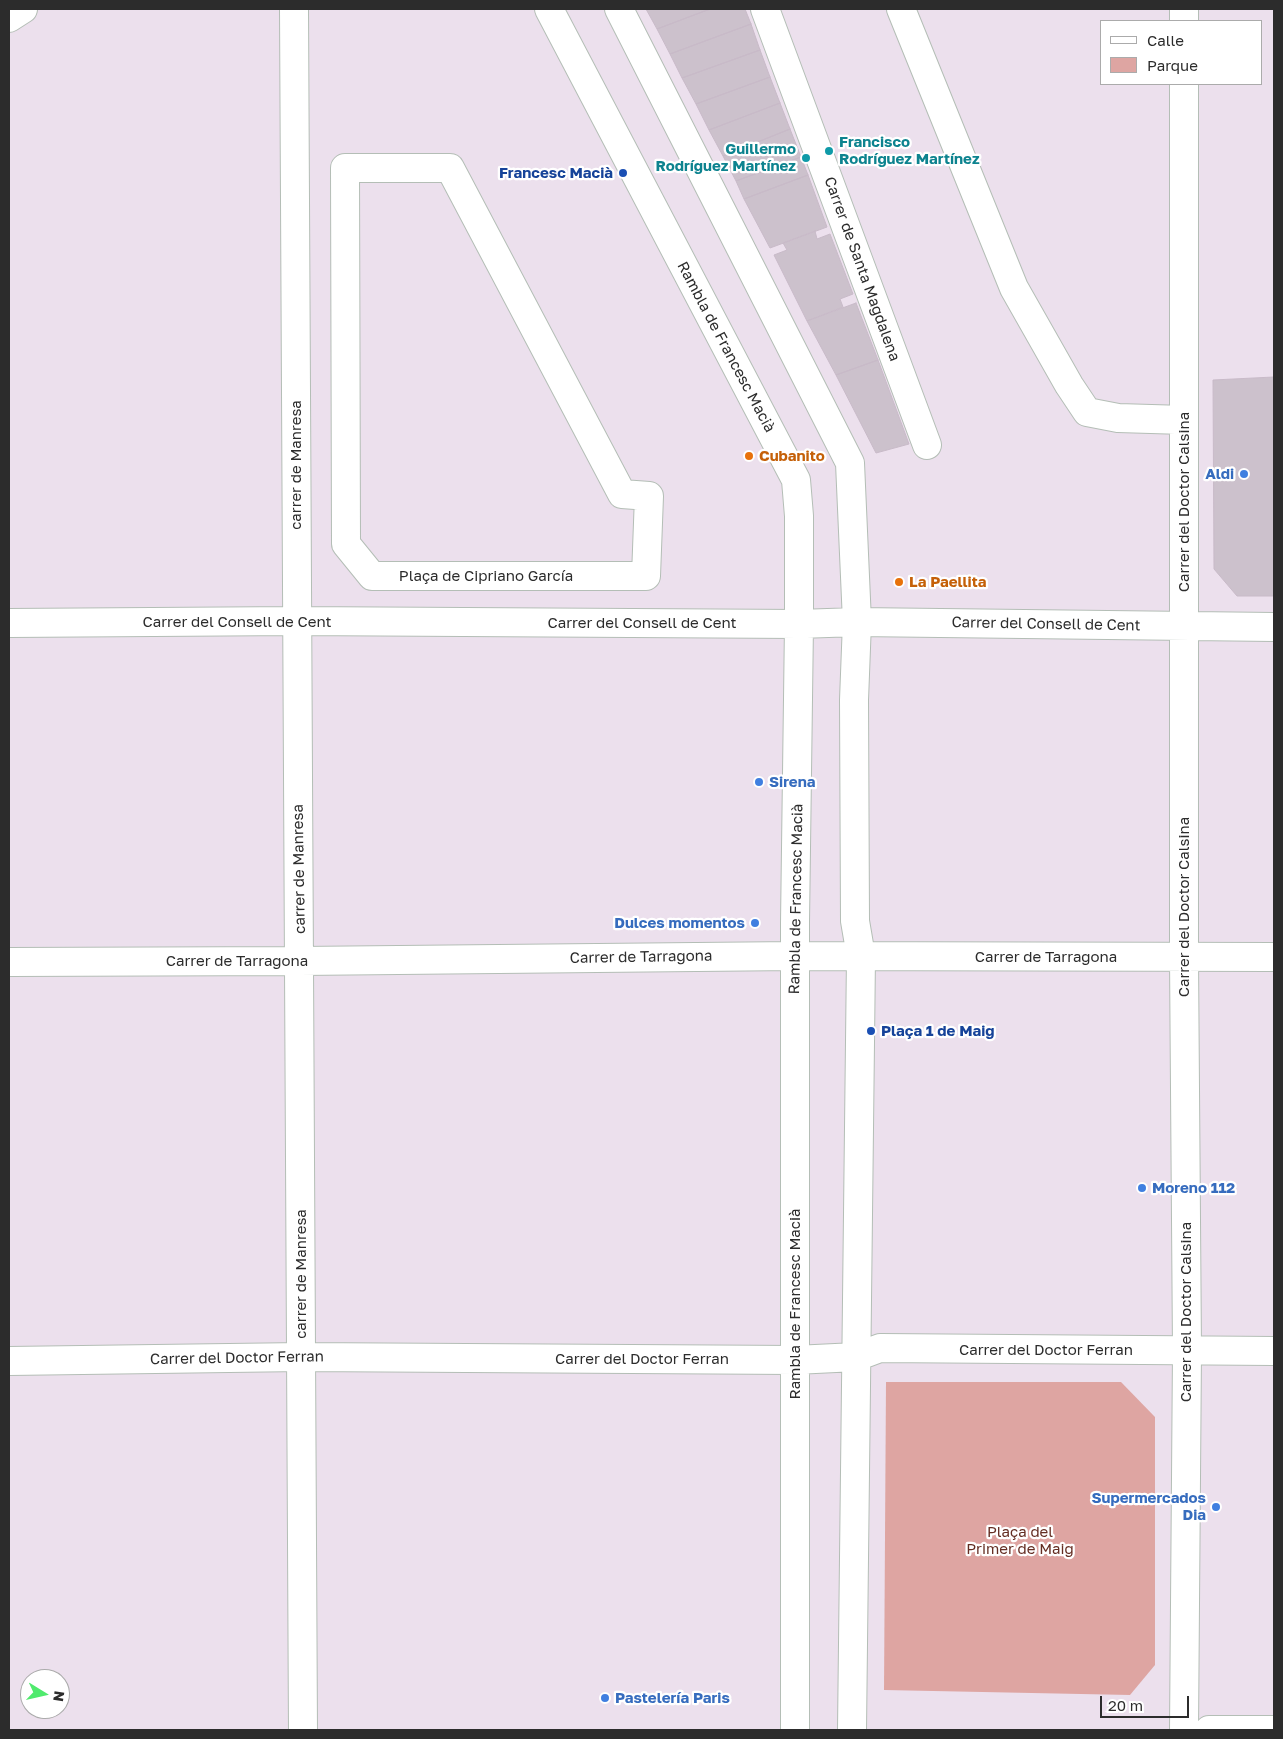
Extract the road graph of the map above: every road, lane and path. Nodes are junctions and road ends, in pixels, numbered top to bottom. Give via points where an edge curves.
1 (23, 9) edge
2 (294, 9) edge
3 (549, 9) edge
4 (619, 9) edge
5 (765, 9) edge
6 (901, 9) edge
7 (9, 18) edge
8 (1184, 85) edge
9 (450, 168) joint
10 (1184, 420) junction
11 (927, 445) dead end
12 (296, 621) junction
13 (857, 622) junction
14 (9, 623) edge
15 (799, 624) junction
16 (1184, 626) junction
17 (1274, 627) edge
18 (795, 956) junction
19 (861, 956) junction
20 (1184, 958) junction
21 (1274, 958) edge
22 (300, 961) junction
23 (9, 962) edge
24 (1187, 1351) junction
25 (1274, 1351) edge
26 (302, 1357) junction
27 (856, 1357) junction
28 (795, 1360) junction
29 (9, 1361) edge
30 (303, 1730) edge
31 (795, 1730) edge
32 (852, 1730) edge
33 (1184, 1730) edge
34 (1209, 1730) edge
35 (1274, 1730) edge

1 - 7 street
2 - 12 street, carrer de Manresa
3 - 15 street, Rambla de Francesc Macià via 796,480
4 - 13 street via 850,463
5 - 11 street, Carrer de Santa Magdalena
6 - 10 street via 1014,288 1069,385 1088,412 1118,418
8 - 10 street, Carrer del Doctor Calsina
9 - 9 street, Plaça de Cipriano García via 345,168 346,544 372,576 646,576 649,496 622,494
10 - 16 street, Carrer del Doctor Calsina
12 - 14 street, Carrer del Consell de Cent
12 - 15 street, Carrer del Consell de Cent
12 - 22 street, carrer de Manresa
13 - 15 street, Carrer del Consell de Cent
13 - 16 street, Carrer del Consell de Cent
13 - 19 street via 855,912
15 - 18 street, Rambla de Francesc Macià
16 - 17 street, Carrer del Consell de Cent
16 - 20 street, Carrer del Doctor Calsina
18 - 19 street, Carrer de Tarragona
18 - 22 street, Carrer de Tarragona
18 - 28 street, Rambla de Francesc Macià
19 - 20 street, Carrer de Tarragona
19 - 27 street
20 - 21 street, Carrer de Tarragona
20 - 24 street, Carrer del Doctor Calsina
22 - 23 street, Carrer de Tarragona
22 - 26 street, carrer de Manresa
24 - 25 street, Carrer del Doctor Ferran
24 - 27 street, Carrer del Doctor Ferran via 880,1348
24 - 33 street, Carrer del Doctor Calsina
26 - 28 street, Carrer del Doctor Ferran
26 - 29 street, Carrer del Doctor Ferran
26 - 30 street, carrer de Manresa
27 - 28 street, Carrer del Doctor Ferran
27 - 32 street
28 - 31 street, Rambla de Francesc Macià
34 - 35 street

